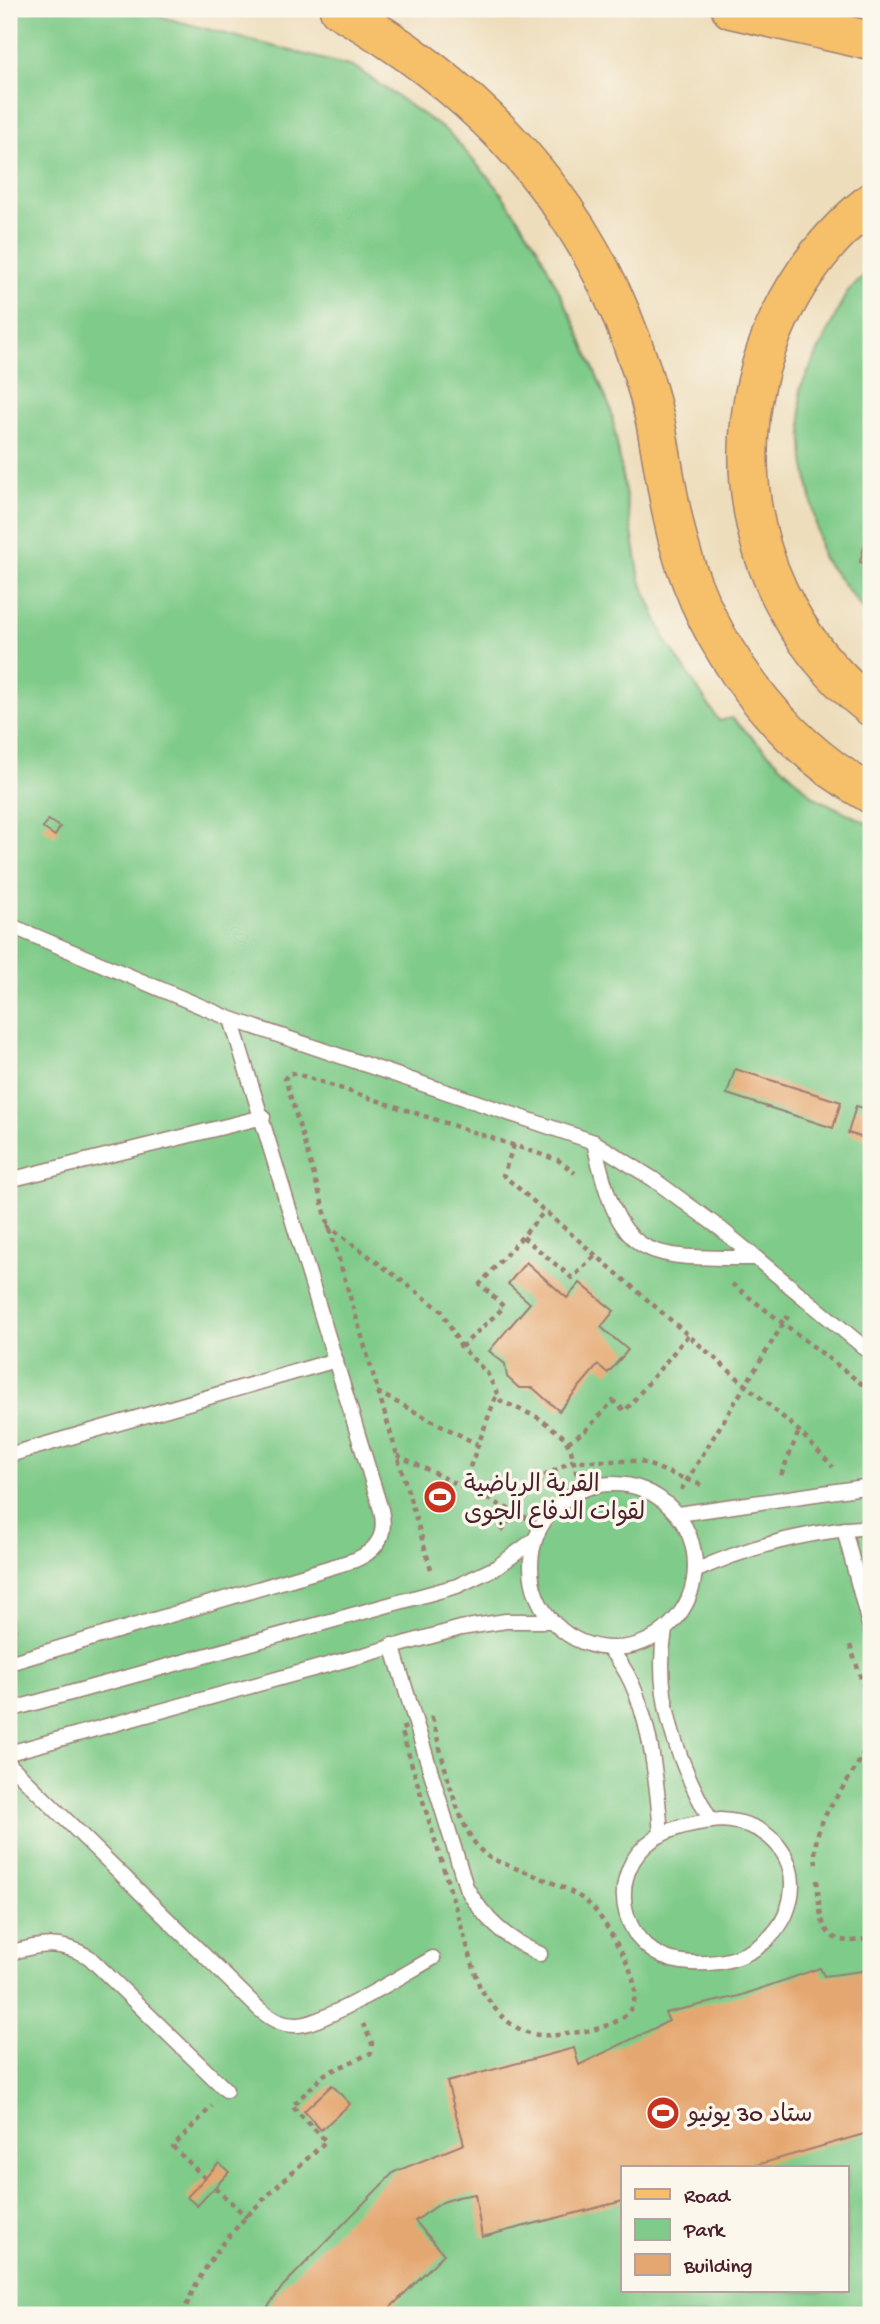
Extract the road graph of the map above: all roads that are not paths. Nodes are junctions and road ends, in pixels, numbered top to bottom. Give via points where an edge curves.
1 (339, 9) edge
2 (731, 9) edge
3 (871, 41) edge
4 (871, 202) edge
5 (871, 707) edge
6 (871, 794) edge
7 (9, 925) edge
8 (231, 1019) junction
9 (263, 1117) junction
10 (594, 1142) junction
11 (9, 1180) edge
12 (755, 1258) junction
13 (871, 1353) edge
14 (336, 1360) junction
15 (9, 1455) edge
16 (871, 1486) edge
17 (674, 1510) junction
18 (871, 1527) edge
19 (844, 1529) junction
20 (534, 1540) junction
21 (695, 1571) junction
22 (551, 1621) junction
23 (870, 1629) edge
24 (665, 1630) junction
25 (392, 1646) junction
26 (609, 1649) junction
27 (9, 1662) edge
28 (9, 1710) edge
29 (9, 1753) edge
30 (9, 1764) edge
31 (710, 1821) junction
32 (661, 1835) junction
33 (9, 1953) edge
34 (540, 1954) dead end
35 (433, 1958) dead end
36 (226, 2090) road end

1 - 6 main road via 422,60 464,94 538,173 569,218 609,289 639,364 679,546 708,619 774,715 832,768
2 - 3 main road
4 - 5 main road via 817,254 778,316 754,387 748,465 752,504 775,580 793,615 831,668
7 - 8 lane
8 - 9 lane
8 - 10 lane
9 - 11 lane
9 - 14 lane
10 - 12 lane via 653,1179
10 - 12 lane via 612,1212 638,1242 675,1257
12 - 13 lane
14 - 15 lane
14 - 27 lane via 383,1520 374,1549 315,1573
16 - 17 lane via 772,1503
17 - 20 lane via 644,1489 612,1482 580,1489 558,1503
17 - 21 lane via 692,1541
18 - 19 lane
19 - 21 lane via 750,1548
19 - 23 lane
20 - 22 lane via 530,1569
20 - 28 lane via 497,1567 457,1586
21 - 24 lane via 689,1599
22 - 25 lane via 483,1624
22 - 26 lane via 577,1641
24 - 26 lane via 632,1647
24 - 31 lane via 661,1664 664,1699 689,1778
25 - 29 lane
25 - 34 lane via 466,1886 476,1905 504,1934
26 - 32 lane via 631,1679 638,1703 656,1781
30 - 35 lane via 268,2017 289,2025 313,2022
31 - 32 lane
31 - 32 lane via 748,1824 764,1832 786,1858 790,1874 789,1910 781,1926 770,1940 738,1956 681,1962 665,1958 636,1935 627,1918 623,1884 636,1854
33 - 36 lane via 46,1943 74,1948 89,1957

